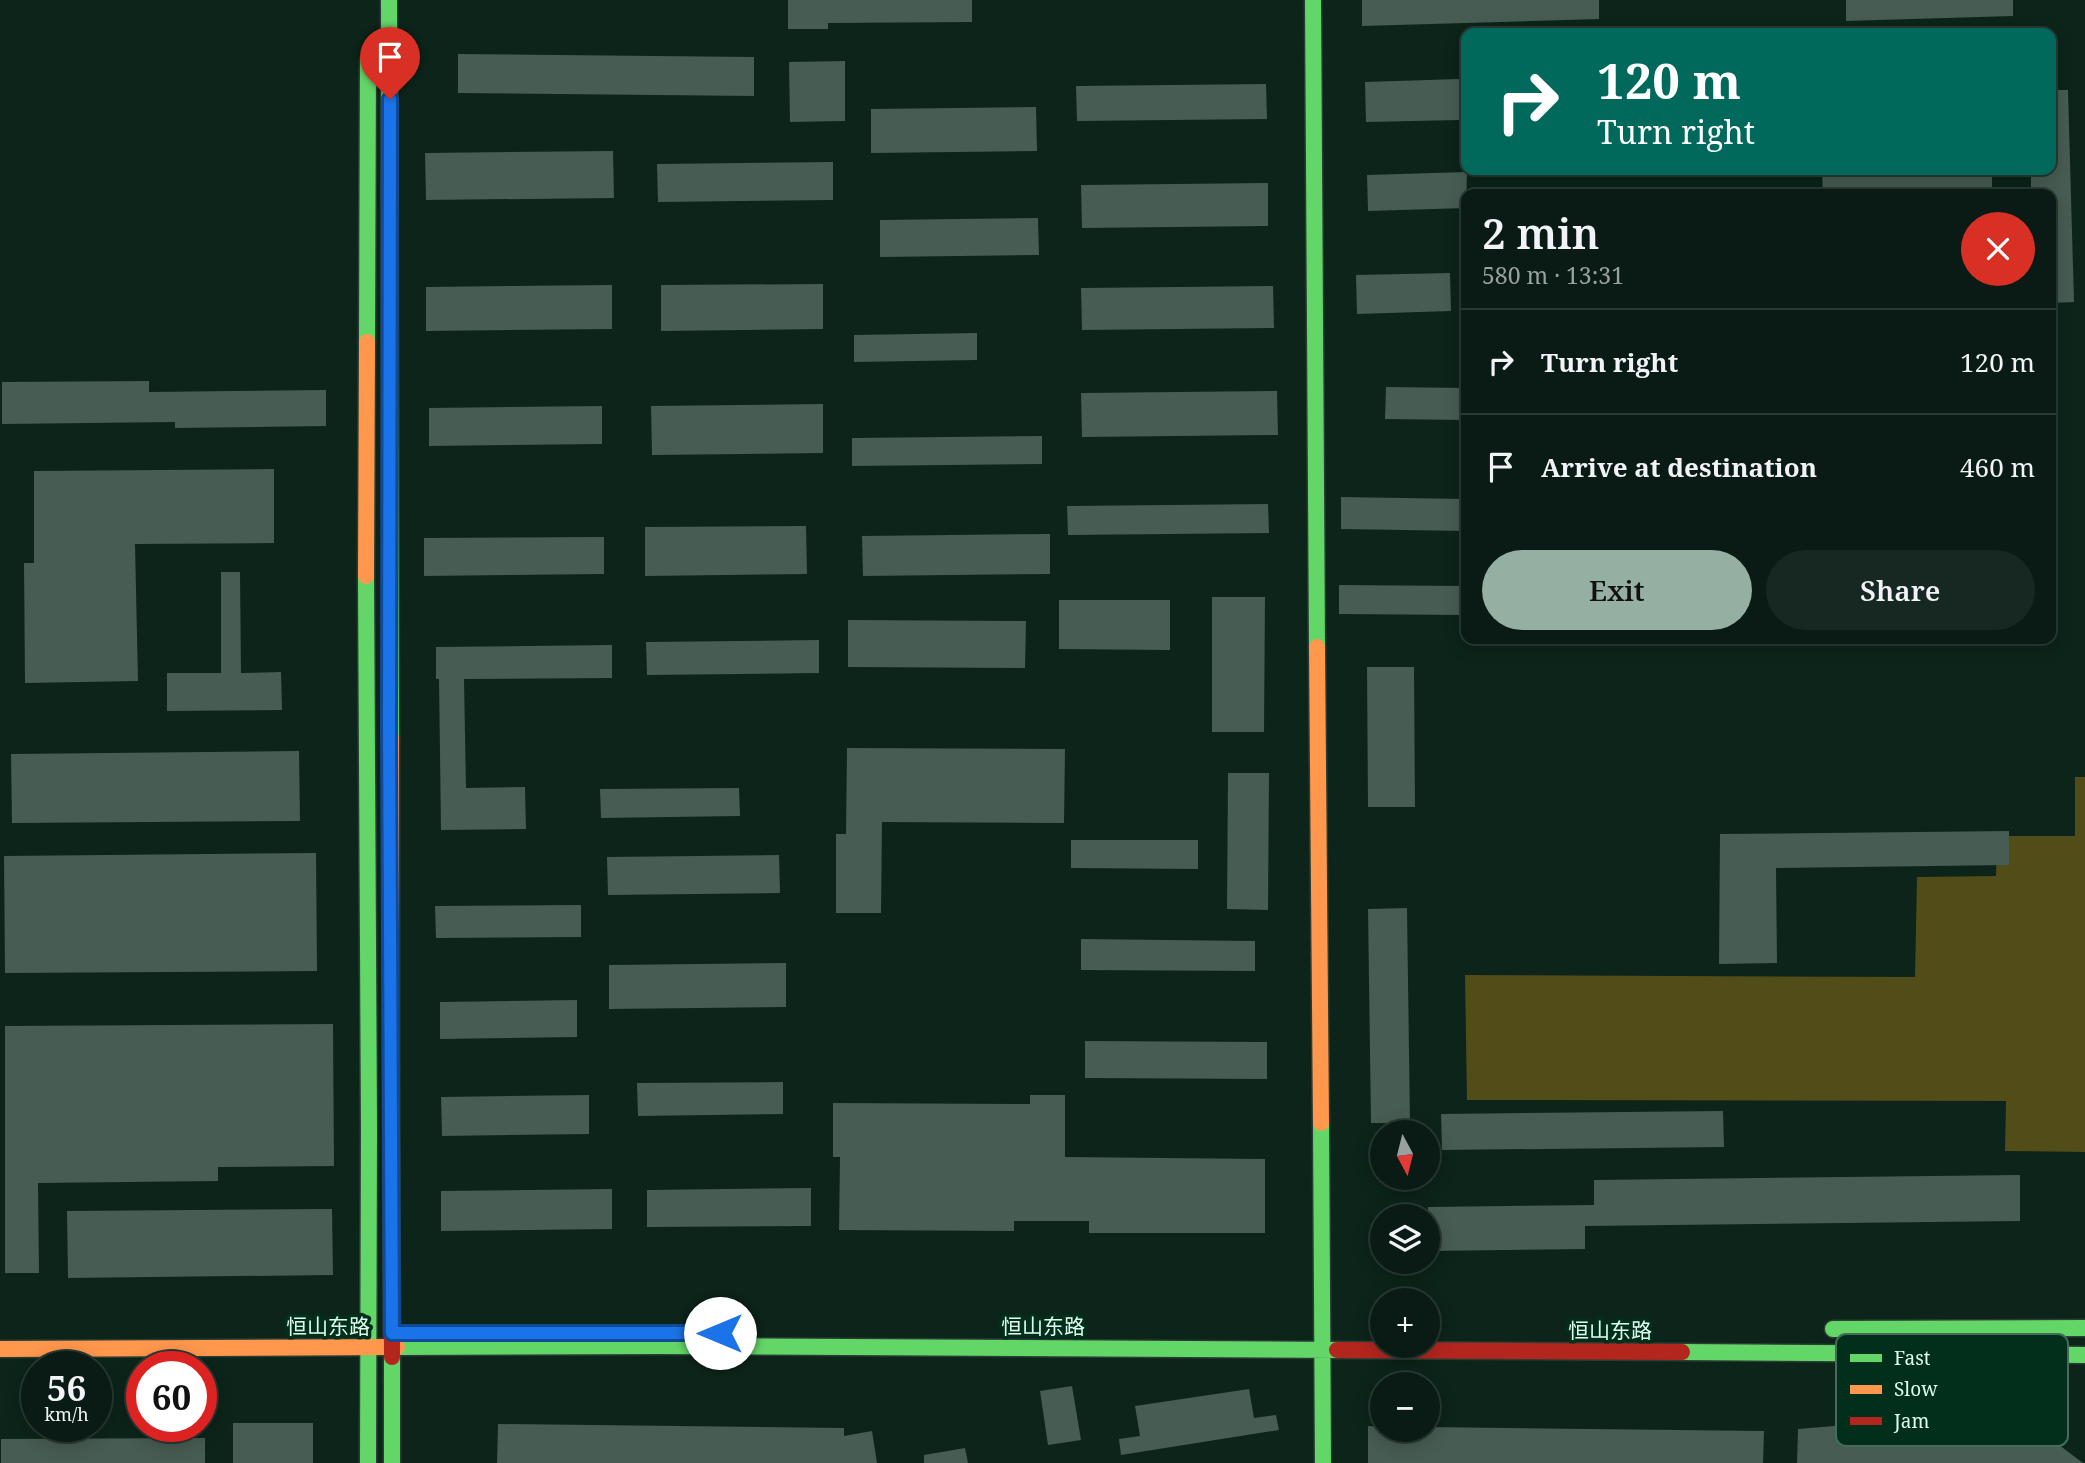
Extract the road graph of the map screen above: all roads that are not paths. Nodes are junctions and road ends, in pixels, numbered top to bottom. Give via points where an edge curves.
1 (389, 0) edge
2 (1314, 0) edge
3 (368, 42) dead end
4 (2085, 1328) edge
5 (1819, 1330) dead end
6 (1183, 1333) dead end
7 (0, 1334) edge
8 (1322, 1337) junction
9 (369, 1340) junction
10 (392, 1340) junction
11 (0, 1349) edge
12 (1836, 1349) edge
13 (368, 1463) edge
14 (391, 1463) edge
15 (1323, 1463) edge

1 - 10 street
2 - 8 street
3 - 9 street via 365,726
4 - 5 street
6 - 10 street, 恒山东路
7 - 9 street, 恒山东路
8 - 10 street, 恒山东路 via 673,1346
8 - 12 street, 恒山东路
8 - 15 street
9 - 10 street, 恒山东路
9 - 11 street, 恒山东路
9 - 13 street
10 - 14 street

